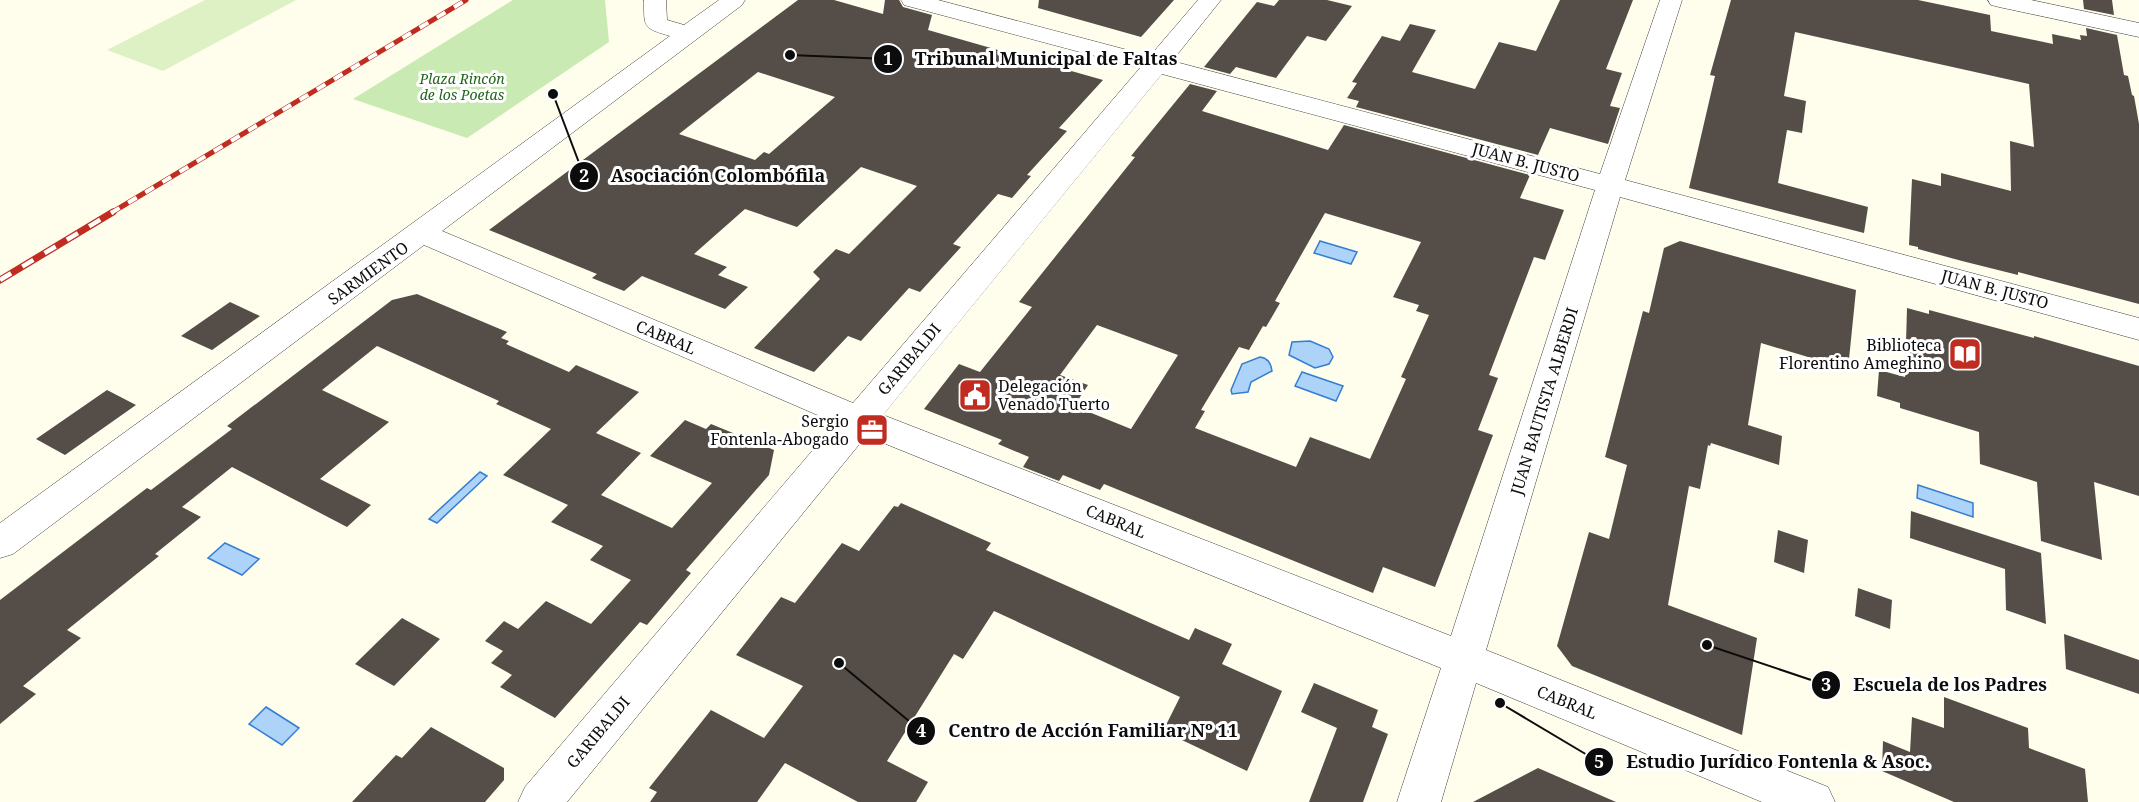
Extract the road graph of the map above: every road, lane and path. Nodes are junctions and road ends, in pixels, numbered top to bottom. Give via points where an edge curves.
1 (655, 0) edge
2 (734, 0) edge
3 (912, 0) edge
4 (1210, 0) edge
5 (1671, 0) edge
6 (1999, 0) edge
7 (2139, 30) edge
8 (688, 34) junction
9 (1156, 64) junction
10 (1610, 185) junction
11 (422, 233) junction
12 (2139, 329) edge
13 (858, 419) junction
14 (0, 543) edge
15 (1464, 660) junction
16 (540, 802) edge
17 (1419, 802) edge
18 (1813, 802) edge

1 - 8 street via 656,24
2 - 8 street, SARMIENTO
3 - 9 street, JUAN B. JUSTO
4 - 9 street, GARIBALDI
5 - 10 street, JUAN BAUTISTA ALBERDI
6 - 7 street
8 - 11 street, SARMIENTO
9 - 10 street, JUAN B. JUSTO
9 - 13 street, GARIBALDI
10 - 12 street, JUAN B. JUSTO
10 - 15 street, JUAN BAUTISTA ALBERDI
11 - 13 street, CABRAL
11 - 14 street, SARMIENTO
13 - 15 street, CABRAL
13 - 16 street, GARIBALDI
15 - 17 street, JUAN BAUTISTA ALBERDI
15 - 18 street, CABRAL

